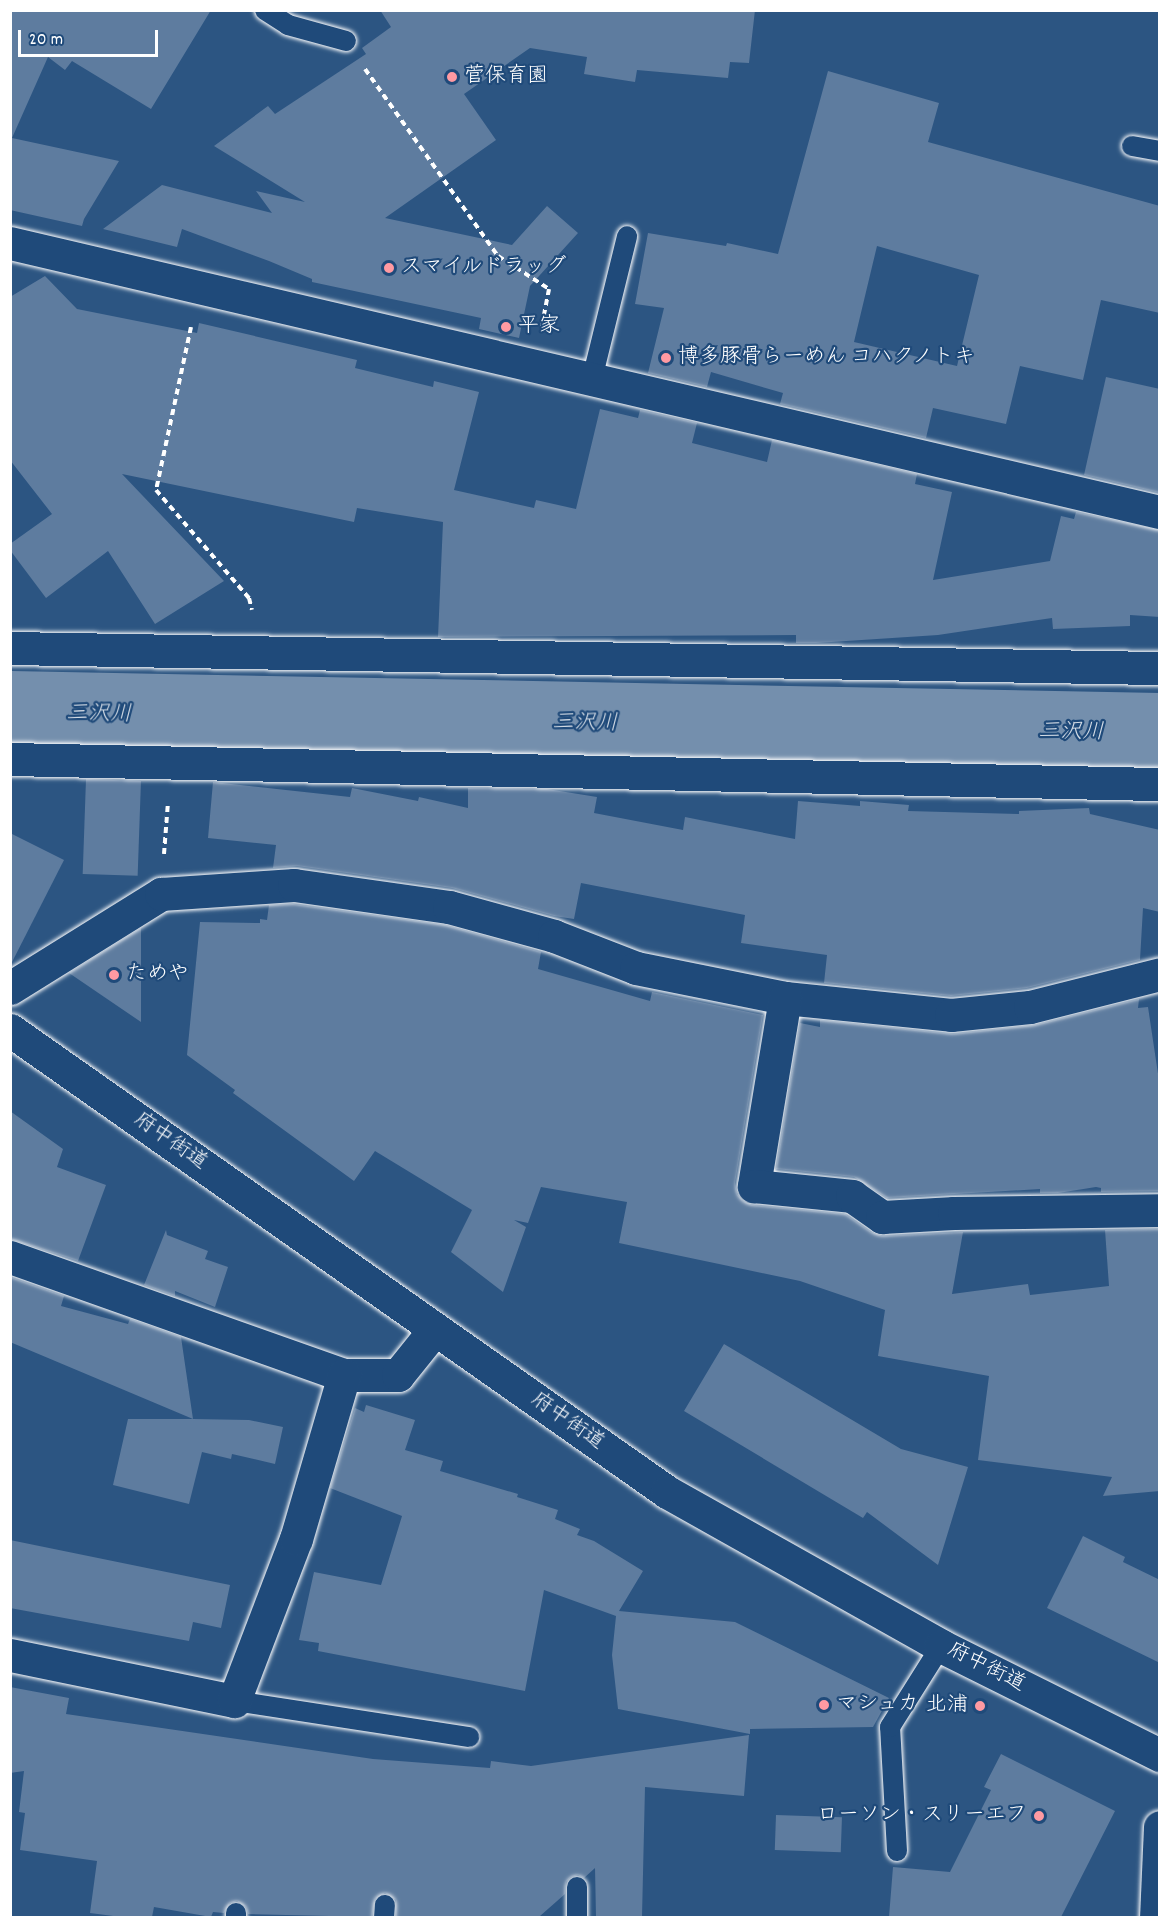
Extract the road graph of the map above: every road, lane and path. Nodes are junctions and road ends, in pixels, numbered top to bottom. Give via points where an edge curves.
1 (265, 10) edge
2 (346, 41) joint
3 (1132, 146) dead end
4 (1160, 151) edge
5 (627, 236) dead end
6 (10, 243) edge
7 (200, 288) junction
8 (534, 365) junction
9 (592, 379) junction
10 (1160, 512) edge
11 (10, 648) edge
12 (261, 651) junction
13 (1160, 668) edge
14 (10, 759) edge
15 (171, 762) junction
16 (1160, 783) edge
17 (161, 894) junction
18 (1160, 975) edge
19 (10, 988) edge
20 (785, 998) junction
21 (10, 1030) edge
22 (1160, 1210) edge
23 (10, 1257) edge
24 (435, 1329) junction
25 (344, 1374) junction
26 (942, 1646) junction
27 (10, 1655) edge
28 (234, 1701) junction
29 (469, 1737) dead end
30 (1160, 1755) edge
31 (1160, 1827) edge
32 (897, 1851) dead end
33 (577, 1887) dead end
34 (578, 1917) edge
35 (1156, 1917) edge

1 - 2 lane via 288,25
2 - 8 path via 498,256 549,289
3 - 4 lane
5 - 9 lane
6 - 7 street
7 - 8 street
7 - 12 path via 156,490 249,598
8 - 9 street
9 - 10 street
11 - 12 street
12 - 13 street
14 - 15 street
15 - 16 street
15 - 17 path
17 - 19 street
17 - 20 street via 294,885 449,907 554,936 636,968
18 - 20 street via 1030,1007 951,1014
20 - 22 street via 754,1185 852,1196 882,1216
21 - 24 street, 府中街道
23 - 25 street
24 - 25 street via 398,1376
24 - 26 street, 府中街道 via 667,1492
25 - 28 street via 296,1539
26 - 30 street, 府中街道
26 - 32 lane via 890,1727
27 - 28 street
28 - 29 lane
31 - 35 street
33 - 34 lane

